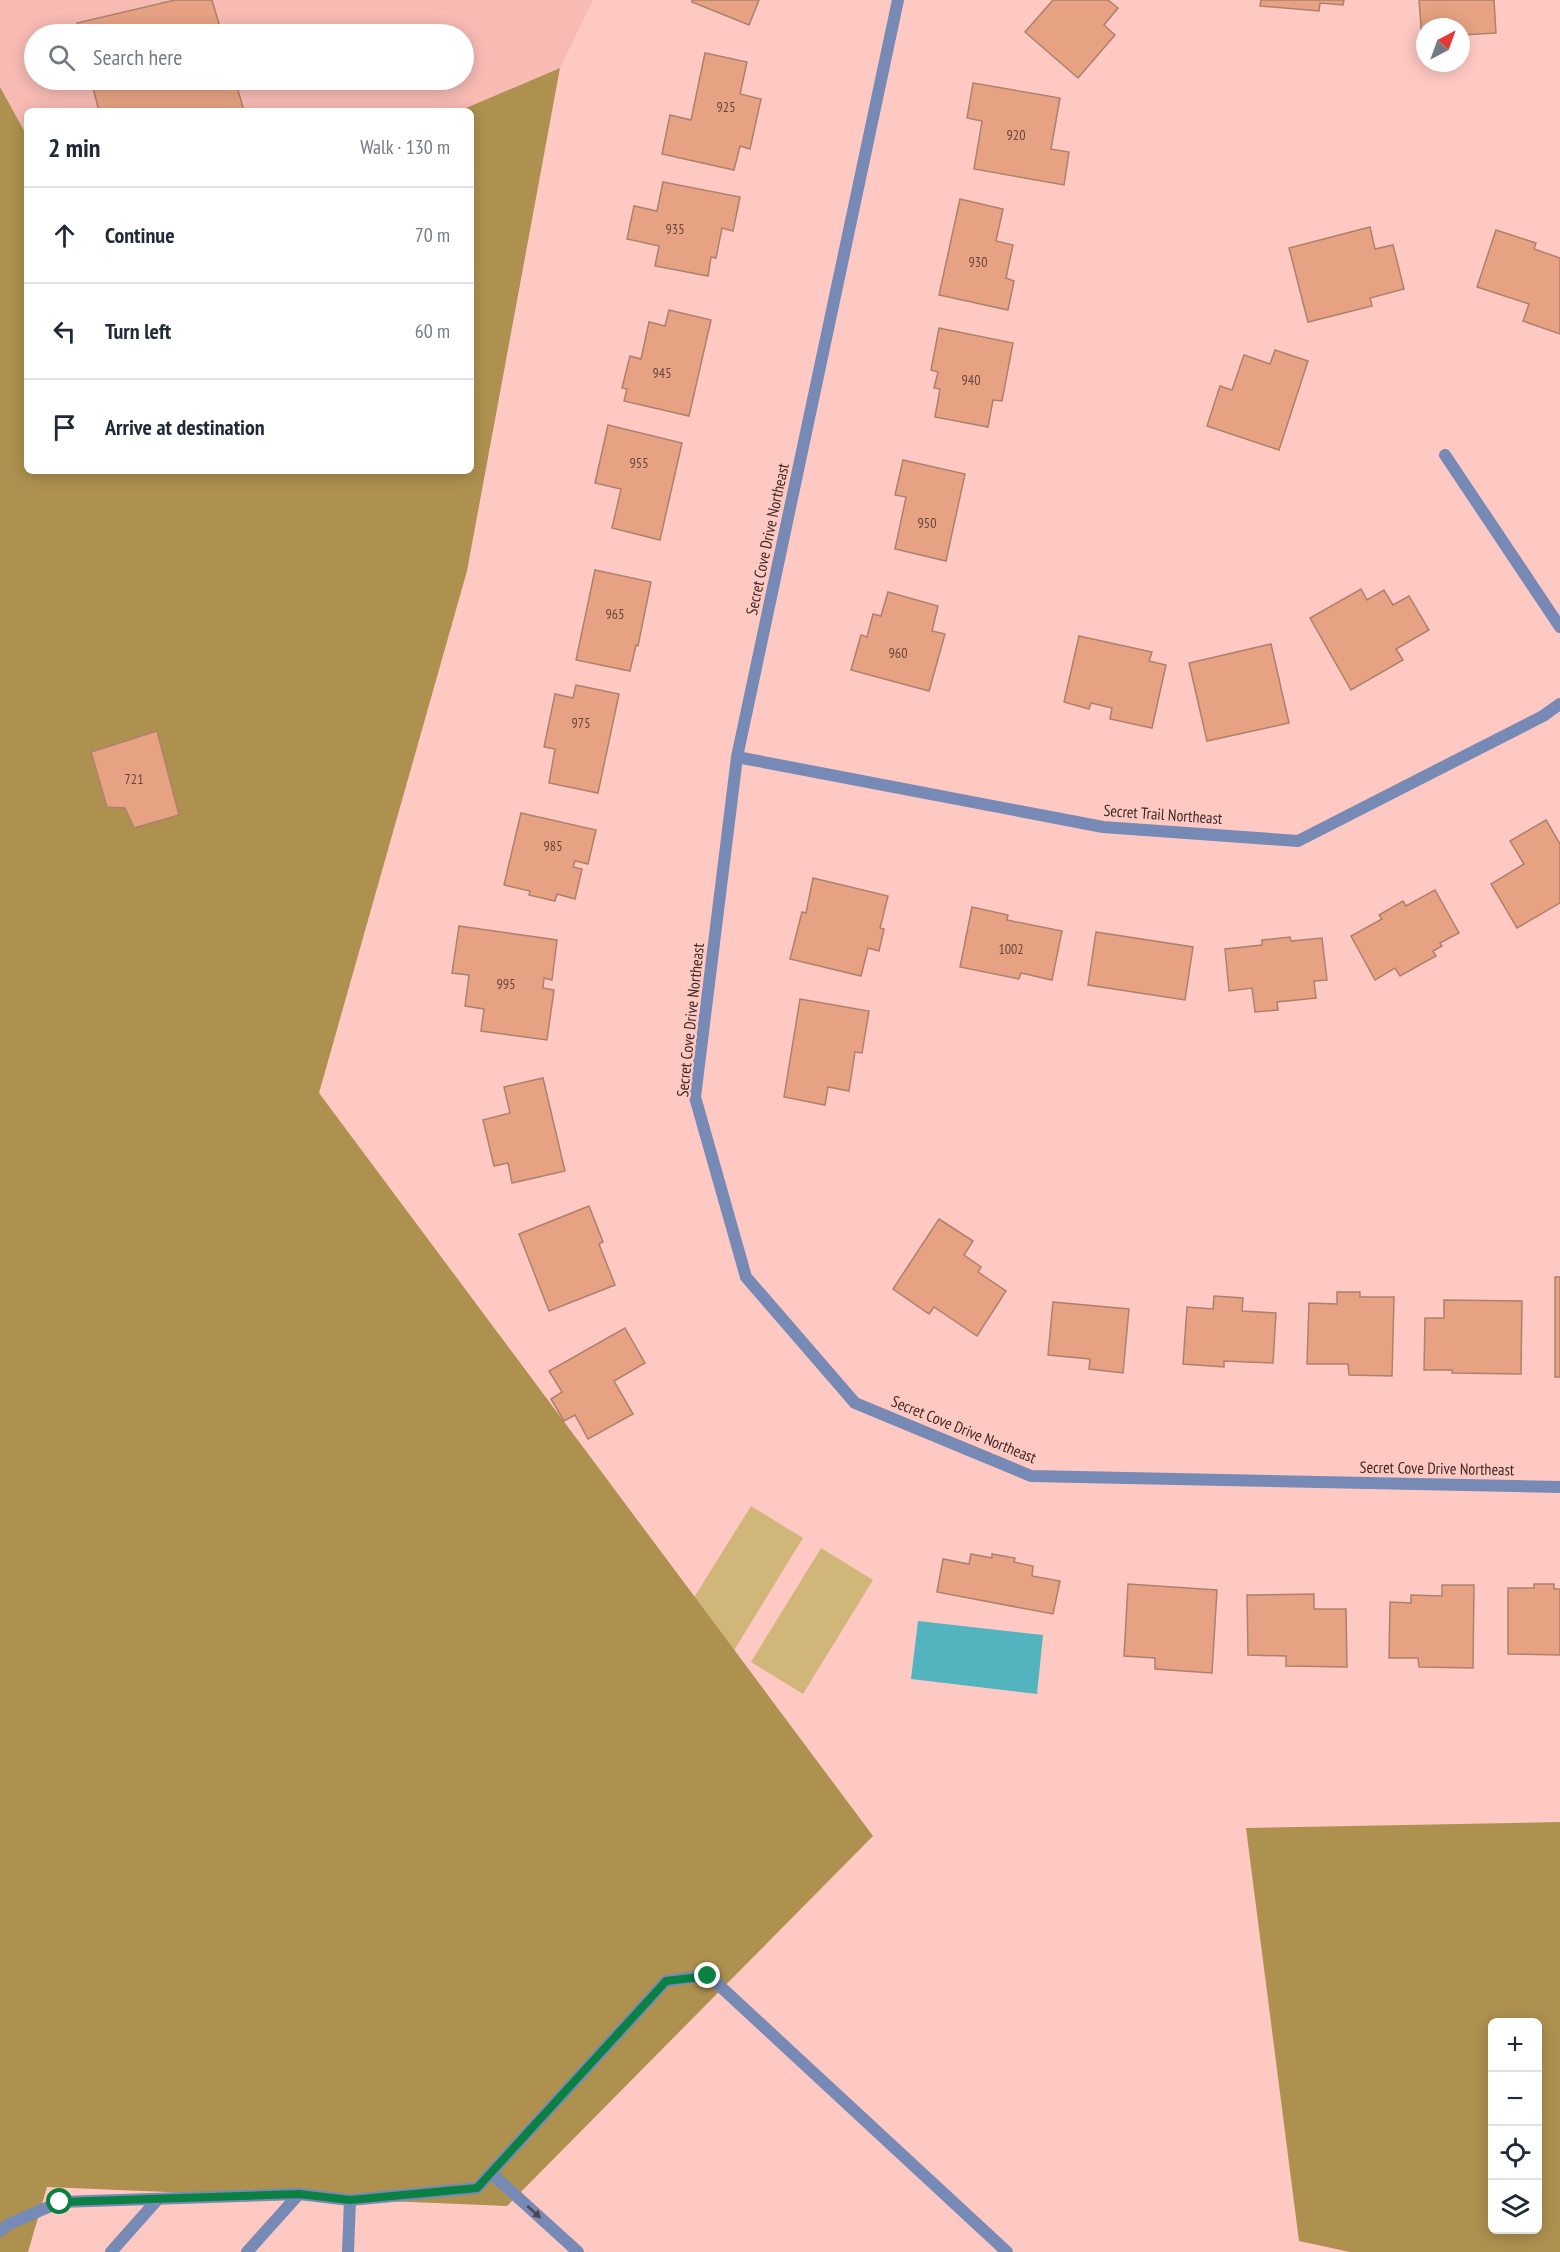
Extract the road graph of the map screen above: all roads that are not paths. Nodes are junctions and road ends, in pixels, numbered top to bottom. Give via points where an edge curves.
1 (898, 0) edge
2 (1445, 455) dead end
3 (1560, 627) edge
4 (1560, 704) edge
5 (737, 757) junction
6 (1560, 1487) edge
7 (491, 2173) junction
8 (299, 2194) junction
9 (158, 2199) junction
10 (350, 2200) junction
11 (0, 2231) edge
12 (111, 2252) edge
13 (247, 2252) edge
14 (348, 2252) edge
15 (578, 2252) edge
16 (1007, 2252) edge

1 - 5 street, Secret Cove Drive Northeast
2 - 3 street
4 - 5 street, Secret Trail Northeast via 1298,841 1103,827
5 - 6 street, Secret Cove Drive Northeast via 695,1097 746,1277 855,1402 1031,1476
7 - 10 street via 477,2188
7 -> 15 street
7 - 16 street via 666,1981 708,1976
8 - 9 street
8 - 10 street
8 - 13 street
9 - 11 street via 60,2202
9 - 12 street
10 - 14 street

